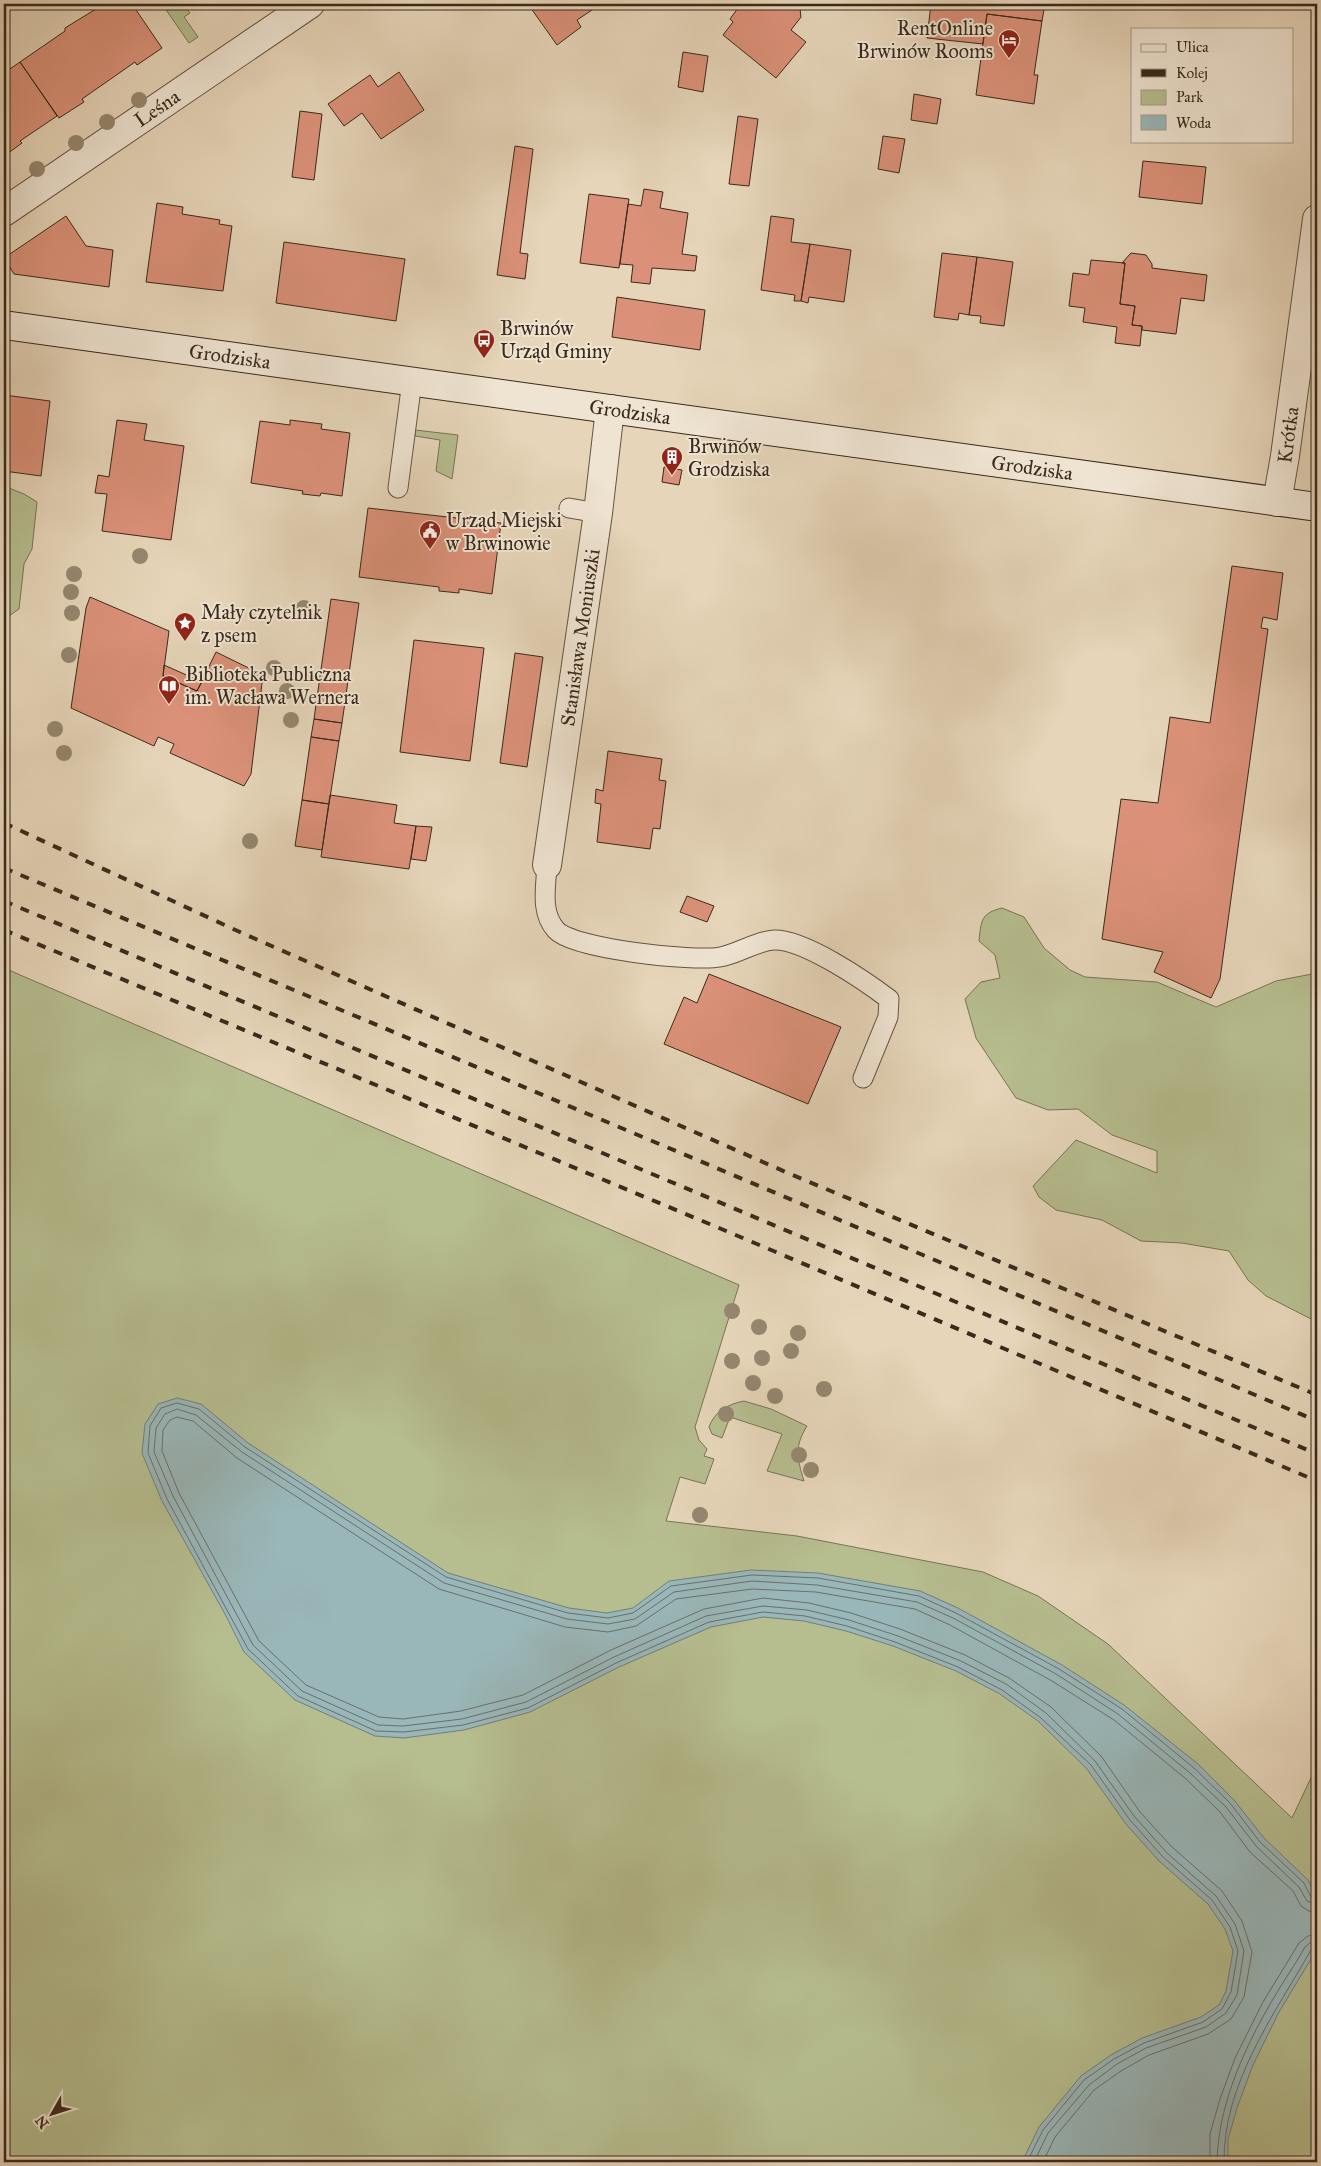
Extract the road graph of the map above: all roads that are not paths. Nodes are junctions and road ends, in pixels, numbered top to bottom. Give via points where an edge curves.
1 (310, 4) edge
2 (4, 212) edge
3 (1317, 220) edge
4 (4, 325) edge
5 (412, 381) junction
6 (610, 409) junction
7 (398, 488) dead end
8 (1277, 502) junction
9 (1317, 507) edge
10 (569, 508) dead end
11 (598, 513) junction
12 (547, 865) joint
13 (863, 1078) dead end

1 - 2 street, Leśna
3 - 8 street, Krótka
4 - 5 street, Grodziska
5 - 6 street, Grodziska
5 - 7 lane
6 - 8 street, Grodziska
6 - 11 street, Stanisława Moniuszki
8 - 9 street, Grodziska
10 - 11 lane
11 - 12 street, Stanisława Moniuszki
12 - 13 lane via 545,912 557,931 577,940 613,950 698,959 726,956 775,940 826,958 866,981 889,999 888,1017

